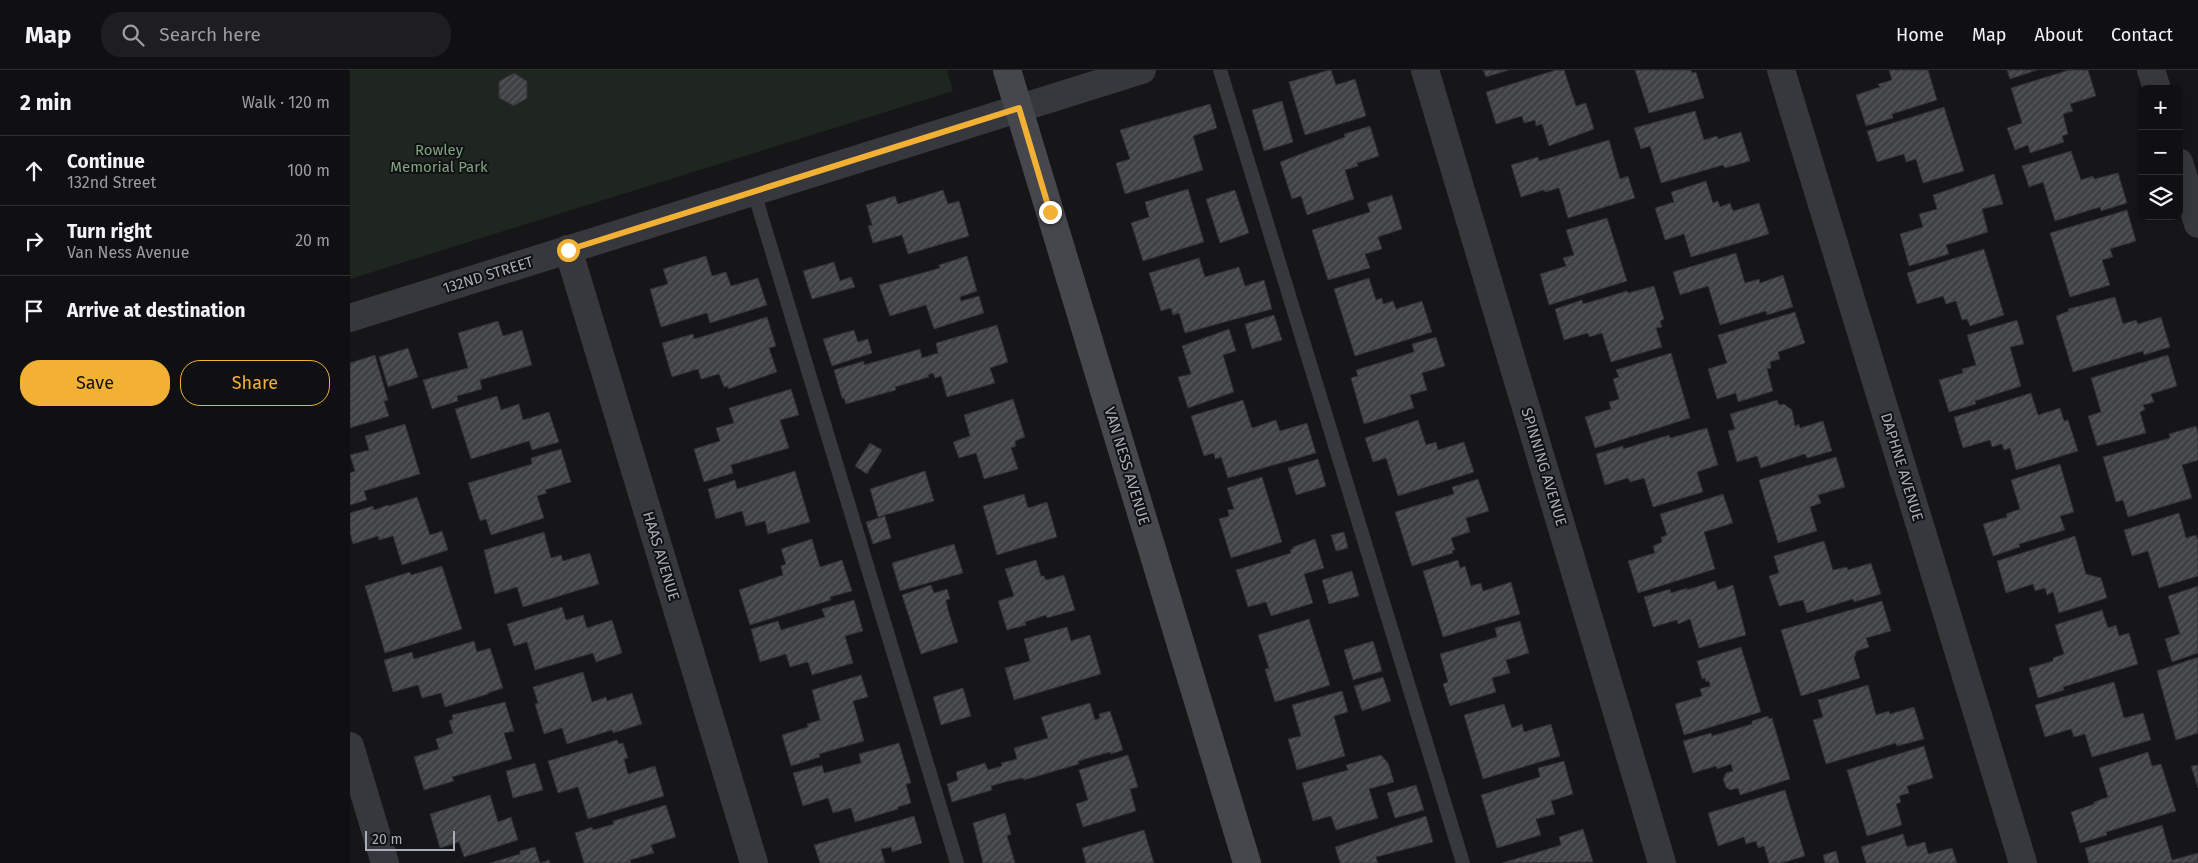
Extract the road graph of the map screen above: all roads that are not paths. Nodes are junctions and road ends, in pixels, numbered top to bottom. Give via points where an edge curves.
1 (1007, 70) edge
2 (1142, 70) edge
3 (1220, 70) edge
4 (1425, 70) edge
5 (1781, 70) edge
6 (2151, 70) edge
7 (2156, 85) edge
8 (1019, 108) junction
9 (2183, 175) edge
10 (754, 192) junction
11 (2198, 224) edge
12 (568, 250) junction
13 (350, 318) edge
14 (350, 746) edge
15 (385, 863) edge
16 (754, 863) edge
17 (957, 863) edge
18 (1247, 863) edge
19 (1463, 863) edge
20 (1662, 863) edge
21 (2023, 863) edge

1 - 8 main road, VAN NESS AVENUE
2 - 8 street, 132ND STREET
3 - 19 lane
4 - 20 street, SPINNING AVENUE
5 - 21 street, DAPHNE AVENUE
6 - 7 street
8 - 10 street, 132ND STREET
8 - 18 main road, VAN NESS AVENUE
9 - 11 street
10 - 12 street, 132ND STREET
10 - 17 lane
12 - 13 street, 132ND STREET
12 - 16 street, HAAS AVENUE
14 - 15 street

